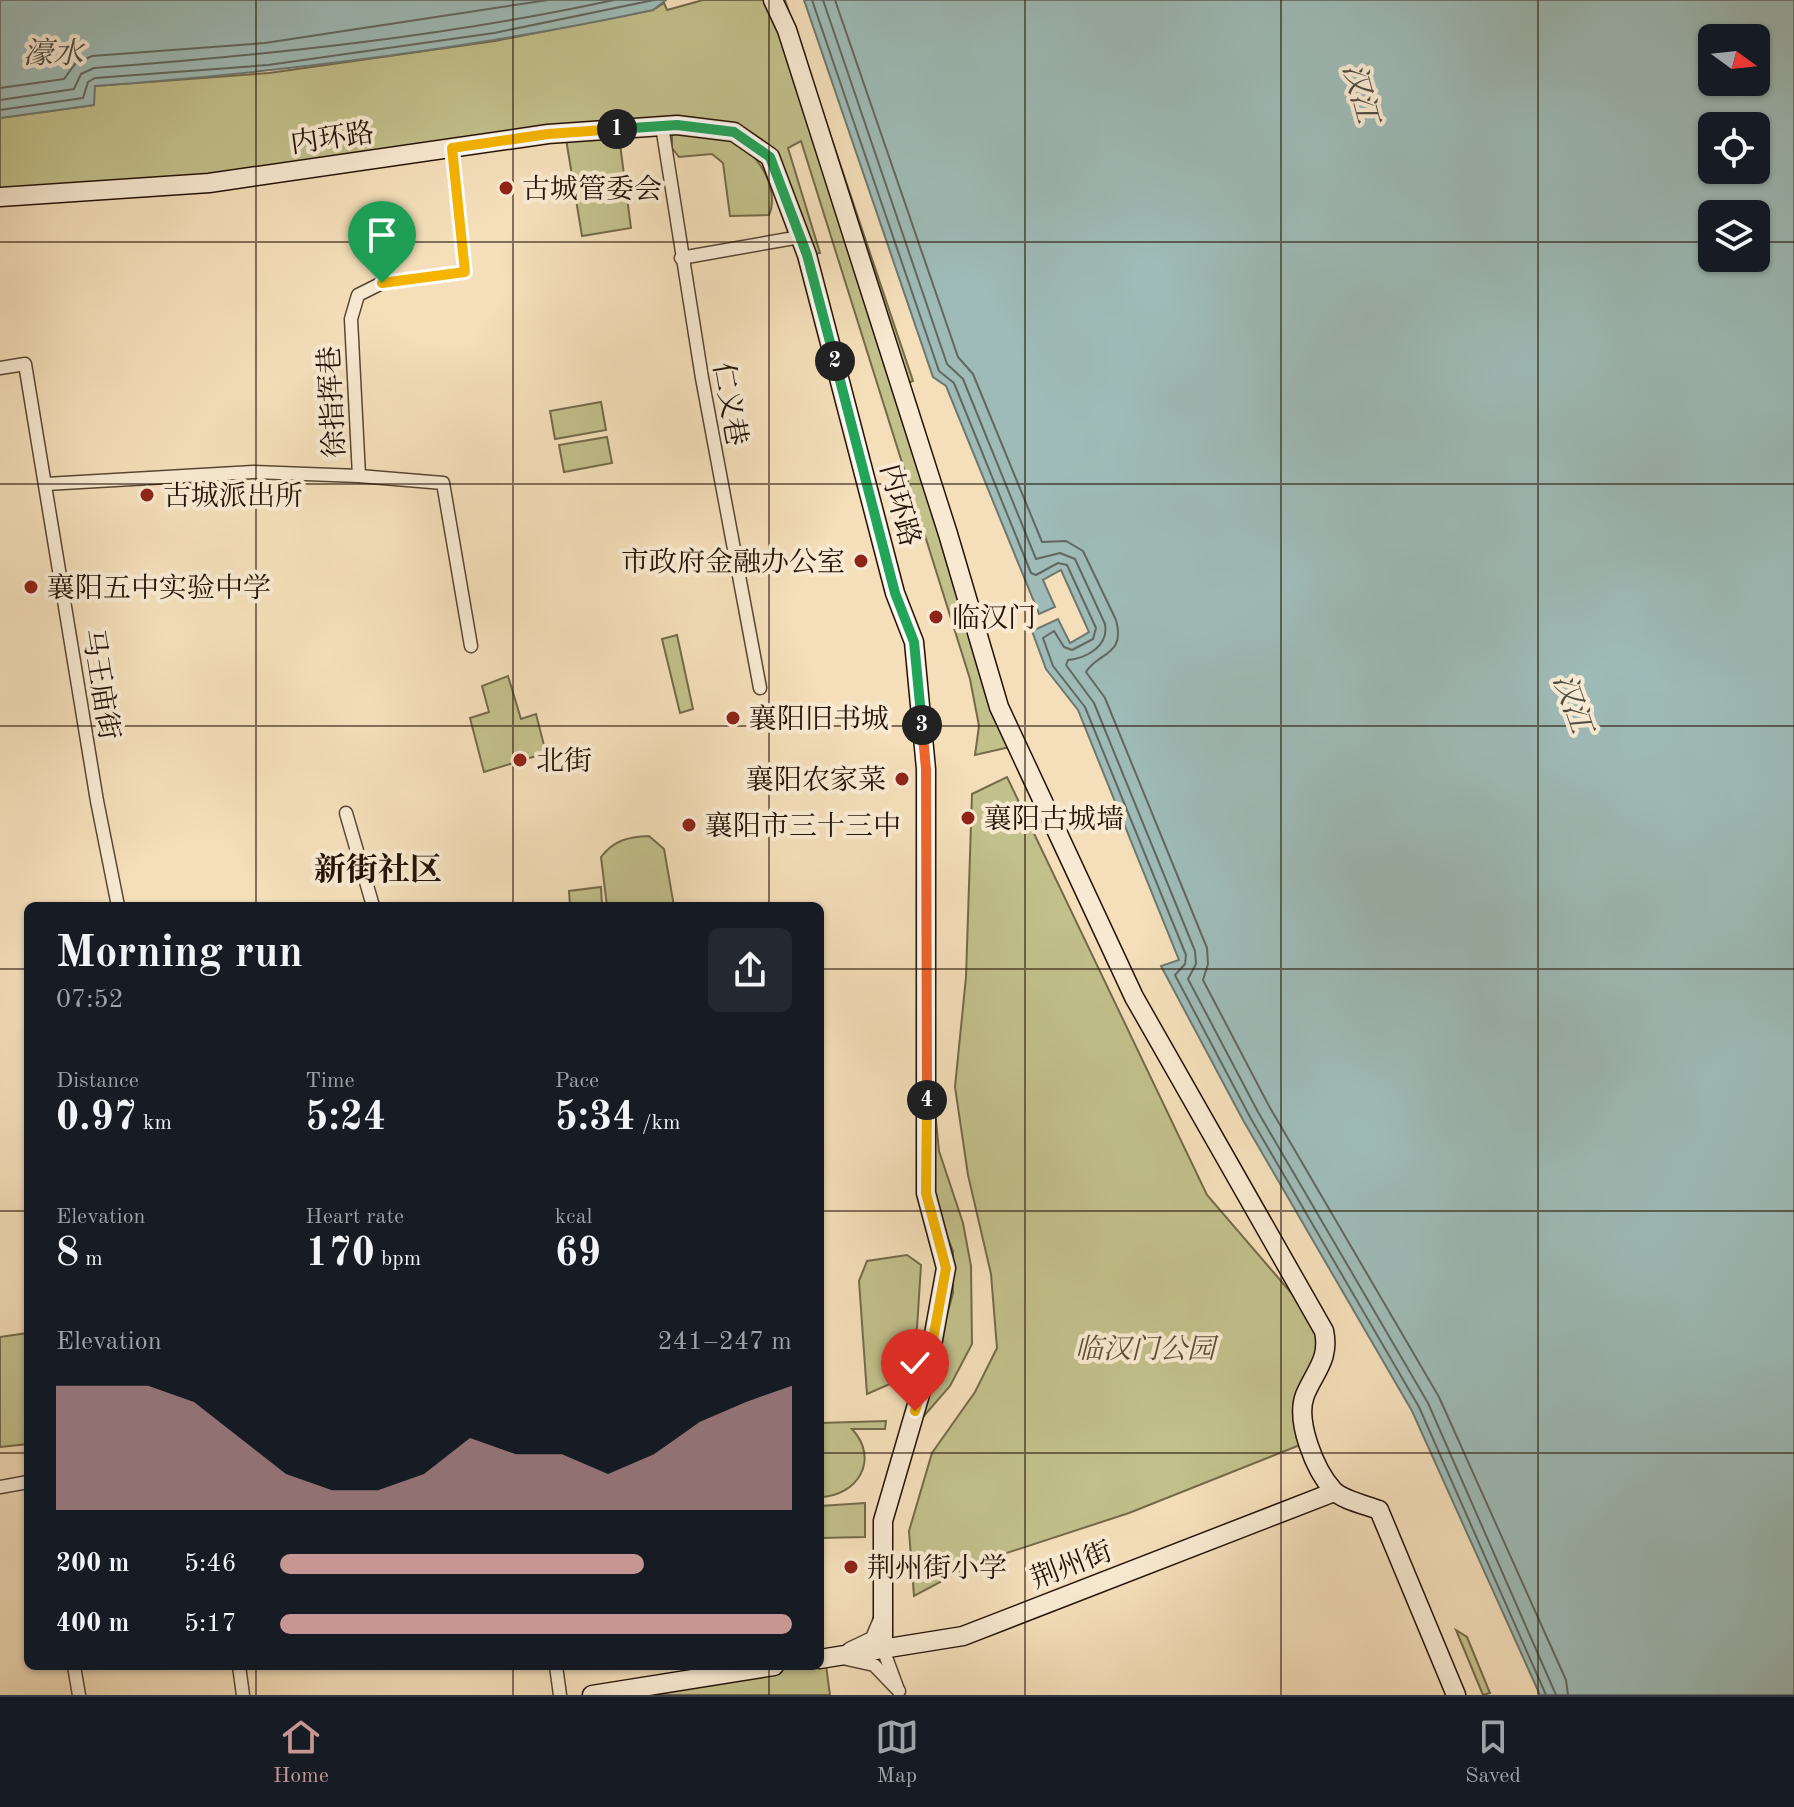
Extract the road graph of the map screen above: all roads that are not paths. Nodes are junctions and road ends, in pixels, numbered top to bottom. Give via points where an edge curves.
1 (773, 0) edge
2 (662, 126) junction
3 (452, 148) junction
4 (0, 197) edge
5 (800, 237) junction
6 (681, 258) junction
7 (0, 368) edge
8 (359, 476) junction
9 (46, 484) junction
10 (471, 646) dead end
11 (760, 688) dead end
12 (346, 813) dead end
13 (116, 900) edge
14 (372, 902) edge
15 (24, 1483) edge
16 (0, 1487) edge
17 (1334, 1492) junction
18 (883, 1613) junction
19 (883, 1649) junction
20 (828, 1658) edge
21 (75, 1670) edge
22 (240, 1670) edge
23 (557, 1670) edge
24 (749, 1670) edge
25 (901, 1693) edge
26 (79, 1695) edge
27 (243, 1695) edge
28 (560, 1695) edge
29 (592, 1695) edge
30 (1456, 1695) edge

1 - 17 street via 787,30 999,707 1134,997 1324,1331 1327,1348 1303,1409 1317,1464
2 - 3 street, 内环路
2 - 5 street, 内环路 via 734,132 770,157
2 - 6 street, 仁义巷
3 - 4 street, 内环路 via 209,183
3 - 8 street, 徐指挥巷 via 465,272 382,283 358,295 351,319
5 - 6 street
5 - 18 street, 内环路 via 895,593 914,642 926,769 926,1193 946,1268 928,1367 883,1521
6 - 11 street, 仁义巷
7 - 9 street, 马王庙街 via 25,364
8 - 9 street, 徐指挥巷 via 253,472
8 - 10 street via 443,483
9 - 13 street, 马王庙街
12 - 14 street
15 - 16 street
17 - 19 street, 荆州街 via 963,1636
17 - 30 street via 1379,1510
18 - 19 street, 内环路
18 - 20 street via 872,1638
19 - 20 street, 荆州街
19 - 25 street
20 - 25 street via 874,1665
21 - 26 street
22 - 27 street
23 - 28 street
24 - 29 street

